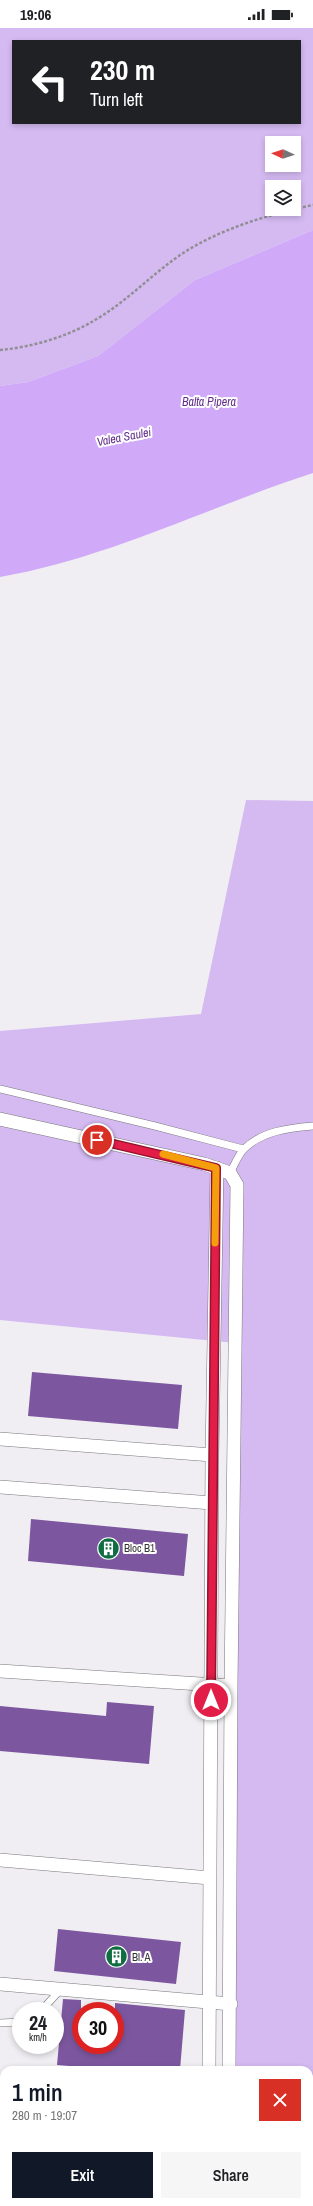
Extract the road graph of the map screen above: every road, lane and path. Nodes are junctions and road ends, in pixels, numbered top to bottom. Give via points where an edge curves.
1 (313, 205) edge
2 (0, 350) edge
3 (0, 1089) edge
4 (0, 1119) edge
5 (313, 1126) edge
6 (243, 1150) junction
7 (216, 1168) junction
8 (230, 1173) junction
9 (0, 1439) edge
10 (212, 1456) junction
11 (0, 1487) edge
12 (212, 1503) junction
13 (0, 1670) edge
14 (211, 1684) junction
15 (231, 1686) junction
16 (210, 1761) junction
17 (231, 1761) junction
18 (0, 1860) edge
19 (210, 1878) junction
20 (0, 1984) edge
21 (61, 1990) junction
22 (50, 2002) edge
23 (209, 2002) junction
24 (231, 2004) junction
25 (12, 2022) edge
26 (0, 2023) edge
27 (209, 2066) edge
28 (229, 2066) edge

1 - 2 path via 268,215 192,248 95,320 62,335 22,348
3 - 6 lane
4 - 7 street
5 - 6 lane via 262,1136
6 - 8 lane
7 - 8 street
7 - 10 street
8 - 15 street via 237,1184 238,1192
9 - 10 street
10 - 12 street
11 - 12 street
12 - 14 street
13 - 14 street
14 - 15 street
14 - 16 street
15 - 17 street
16 - 17 street
16 - 19 street
17 - 24 street
18 - 19 street
19 - 23 street
20 - 21 street
21 - 22 lane
21 - 23 street
23 - 24 street
23 - 27 street
24 - 28 street
25 - 26 lane

